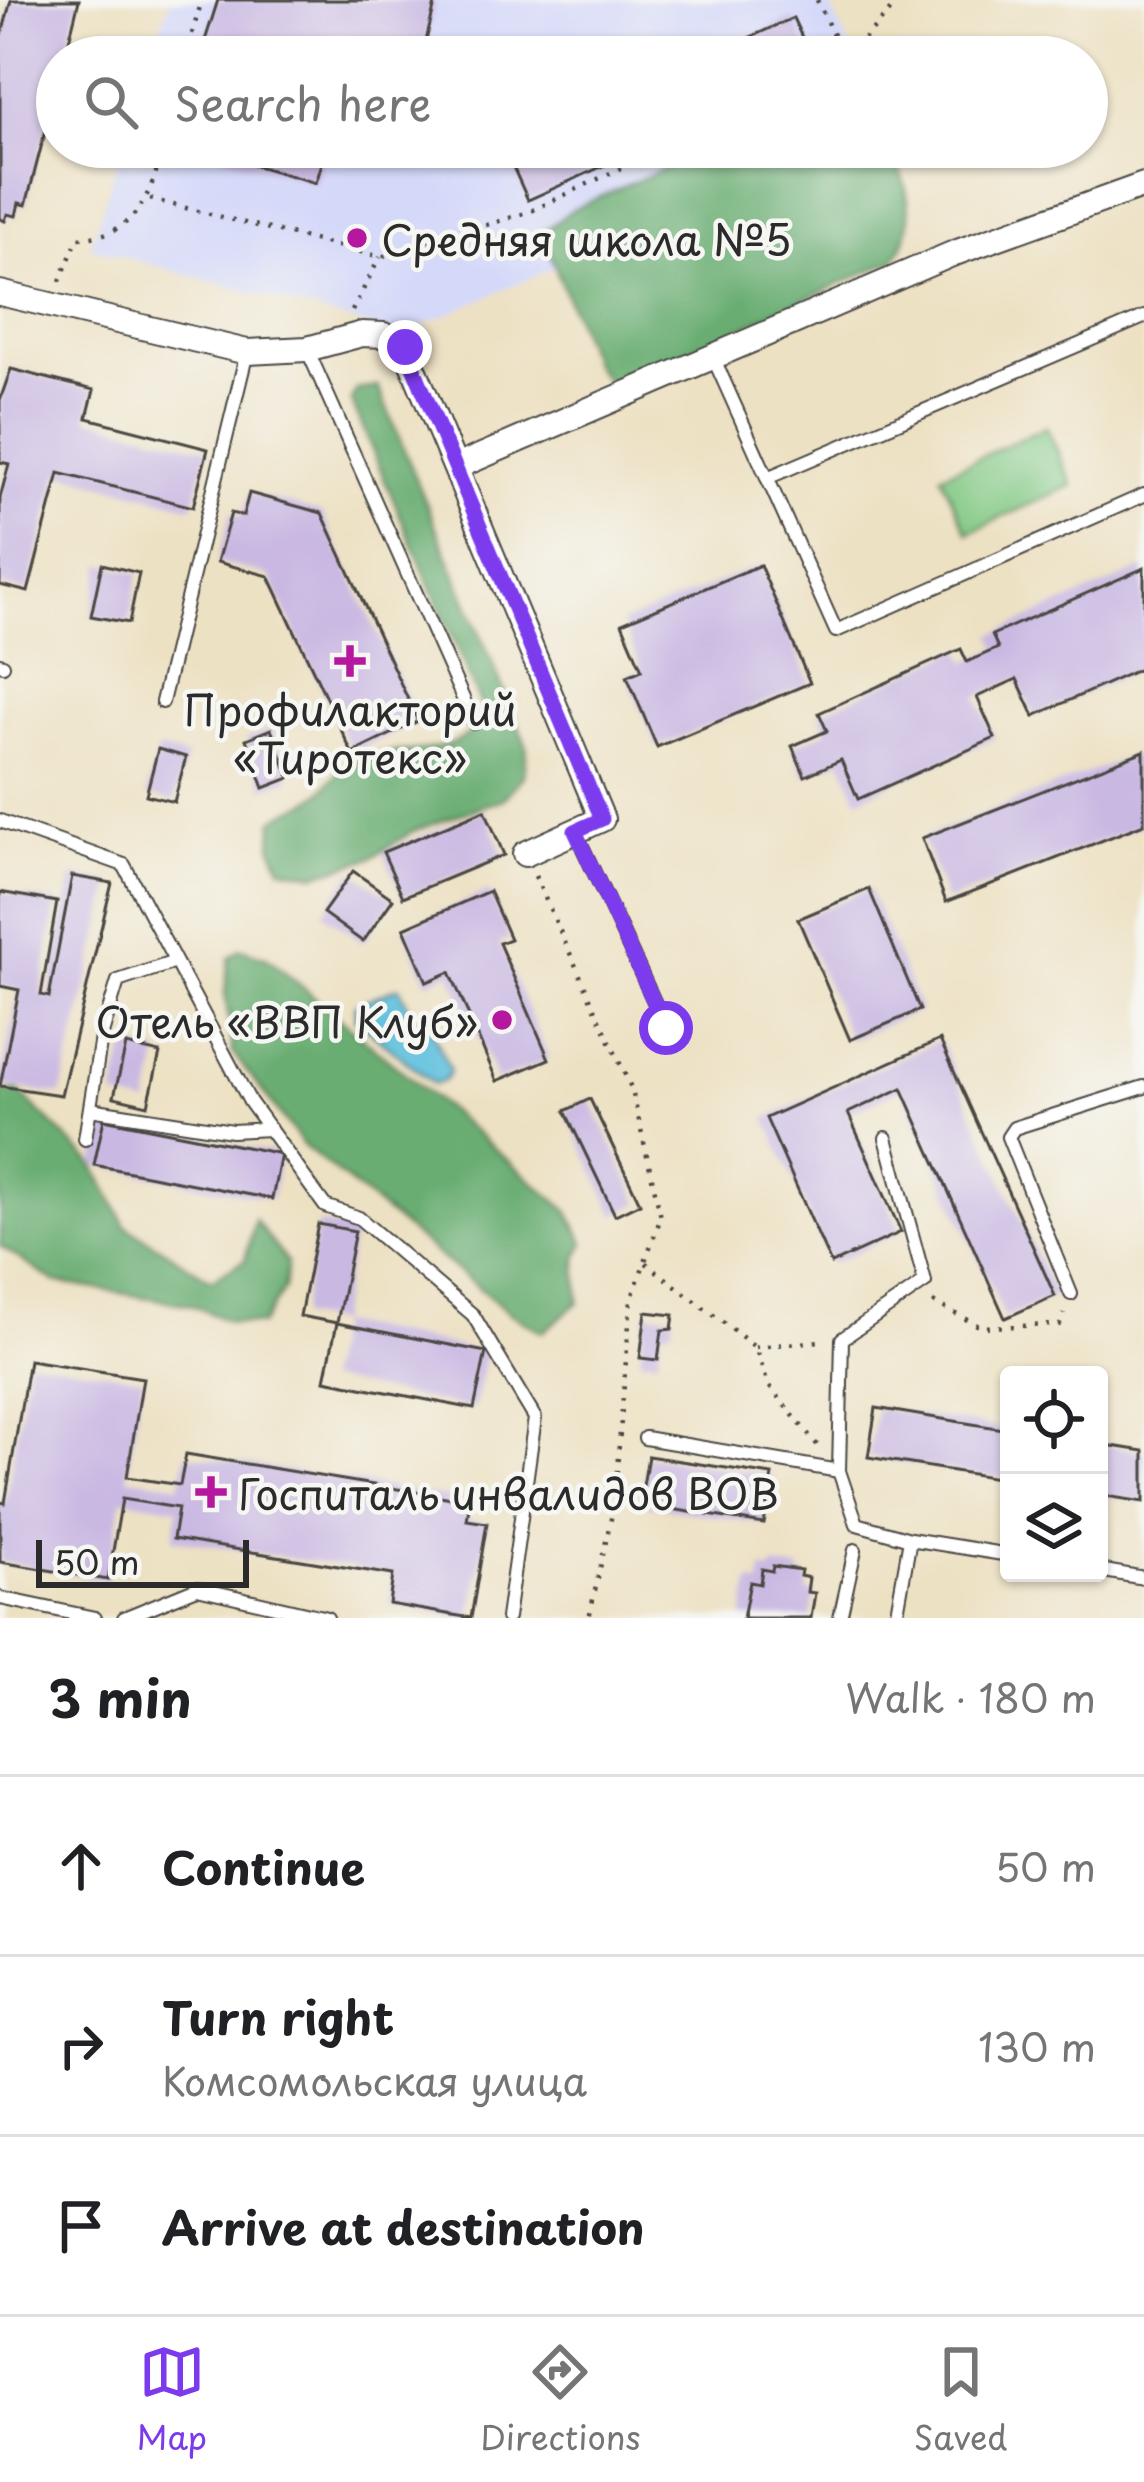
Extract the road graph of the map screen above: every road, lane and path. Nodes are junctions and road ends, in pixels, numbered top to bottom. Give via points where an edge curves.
1 (202, 0) edge
2 (817, 0) edge
3 (901, 0) edge
4 (191, 36) edge
5 (835, 36) edge
6 (866, 36) edge
7 (158, 168) edge
8 (621, 168) edge
9 (1144, 185) edge
10 (150, 199) junction
11 (381, 257) junction
12 (58, 286) dead end
13 (0, 293) edge
14 (1144, 317) edge
15 (348, 318) dead end
16 (307, 350) junction
17 (247, 352) junction
18 (712, 358) junction
19 (455, 467) junction
20 (767, 478) junction
21 (1144, 495) edge
22 (162, 701) dead end
23 (474, 723) dead end
24 (0, 821) edge
25 (575, 831) junction
26 (525, 854) joint
27 (175, 962) junction
28 (666, 1028) dead end
29 (1144, 1087) edge
30 (90, 1109) junction
31 (270, 1130) junction
32 (886, 1138) dead end
33 (85, 1139) dead end
34 (646, 1263) junction
35 (912, 1291) junction
36 (1071, 1294) joint
37 (842, 1339) junction
38 (755, 1347) junction
39 (645, 1438) dead end
40 (839, 1471) junction
41 (910, 1539) junction
42 (855, 1550) dead end
43 (1000, 1554) edge
44 (1108, 1572) edge
45 (1144, 1578) edge
46 (0, 1598) edge
47 (95, 1618) edge
48 (124, 1618) edge
49 (327, 1618) edge
50 (507, 1618) edge
51 (590, 1618) edge
52 (840, 1618) edge
53 (896, 1618) edge

1 - 4 path
2 - 5 path
3 - 6 path
7 - 10 path
8 - 11 path via 529,212
9 - 18 street via 952,254
10 - 11 path
10 - 12 path via 105,237 77,238
11 - 15 path
13 - 17 street
14 - 20 lane
16 - 17 street
16 - 19 street via 362,334 405,347
16 - 23 lane
17 - 22 lane
18 - 19 street
18 - 20 lane
19 - 25 street via 602,819
20 - 21 lane via 836,631
24 - 27 lane via 124,865
25 - 26 street
25 - 28 lane
26 - 34 path via 632,1090 661,1217
27 - 30 lane via 118,981
27 - 31 lane
29 - 36 lane via 1014,1128 1008,1137
30 - 31 lane
30 - 33 lane
31 - 50 lane via 325,1206 359,1217 473,1315 535,1418
32 - 35 lane via 925,1282
34 - 38 path
34 - 51 path via 631,1300 614,1505
35 - 36 path via 981,1327 1060,1325
35 - 37 lane
37 - 38 path
37 - 40 lane
38 - 40 path via 769,1386
39 - 40 lane
40 - 41 lane via 857,1524
41 - 43 lane
41 - 53 lane
42 - 52 lane
44 - 45 lane
46 - 47 lane
48 - 49 lane via 197,1588

